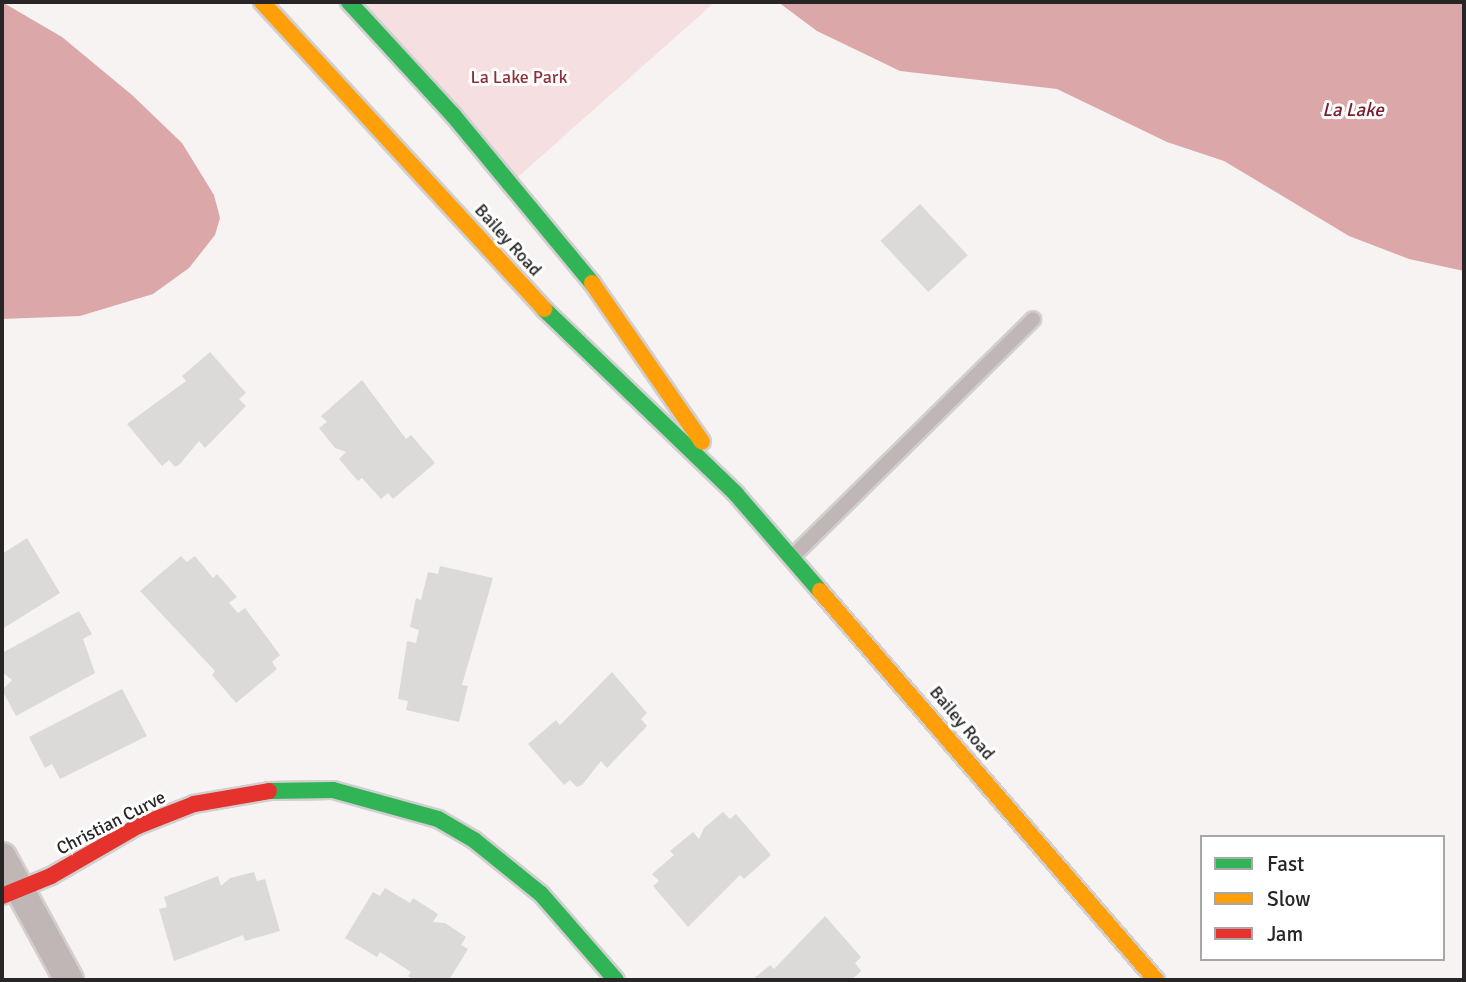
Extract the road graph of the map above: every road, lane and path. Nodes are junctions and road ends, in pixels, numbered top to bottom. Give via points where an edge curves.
1 (262, 2) edge
2 (349, 2) edge
3 (1033, 319) dead end
4 (736, 494) junction
5 (792, 557) junction
6 (2, 857) edge
7 (10, 893) edge
8 (69, 980) edge
9 (616, 980) edge
10 (1156, 980) edge

1 - 4 main road, Bailey Road via 577,345
2 - 4 main road, Bailey Road via 453,115 614,309
3 - 5 lane
4 - 5 main road, Bailey Road
5 - 10 main road, Bailey Road
6 - 7 street
7 - 8 street
7 - 9 main road, Christian Curve via 138,826 194,804 252,791 333,790 438,819 474,840 541,894

